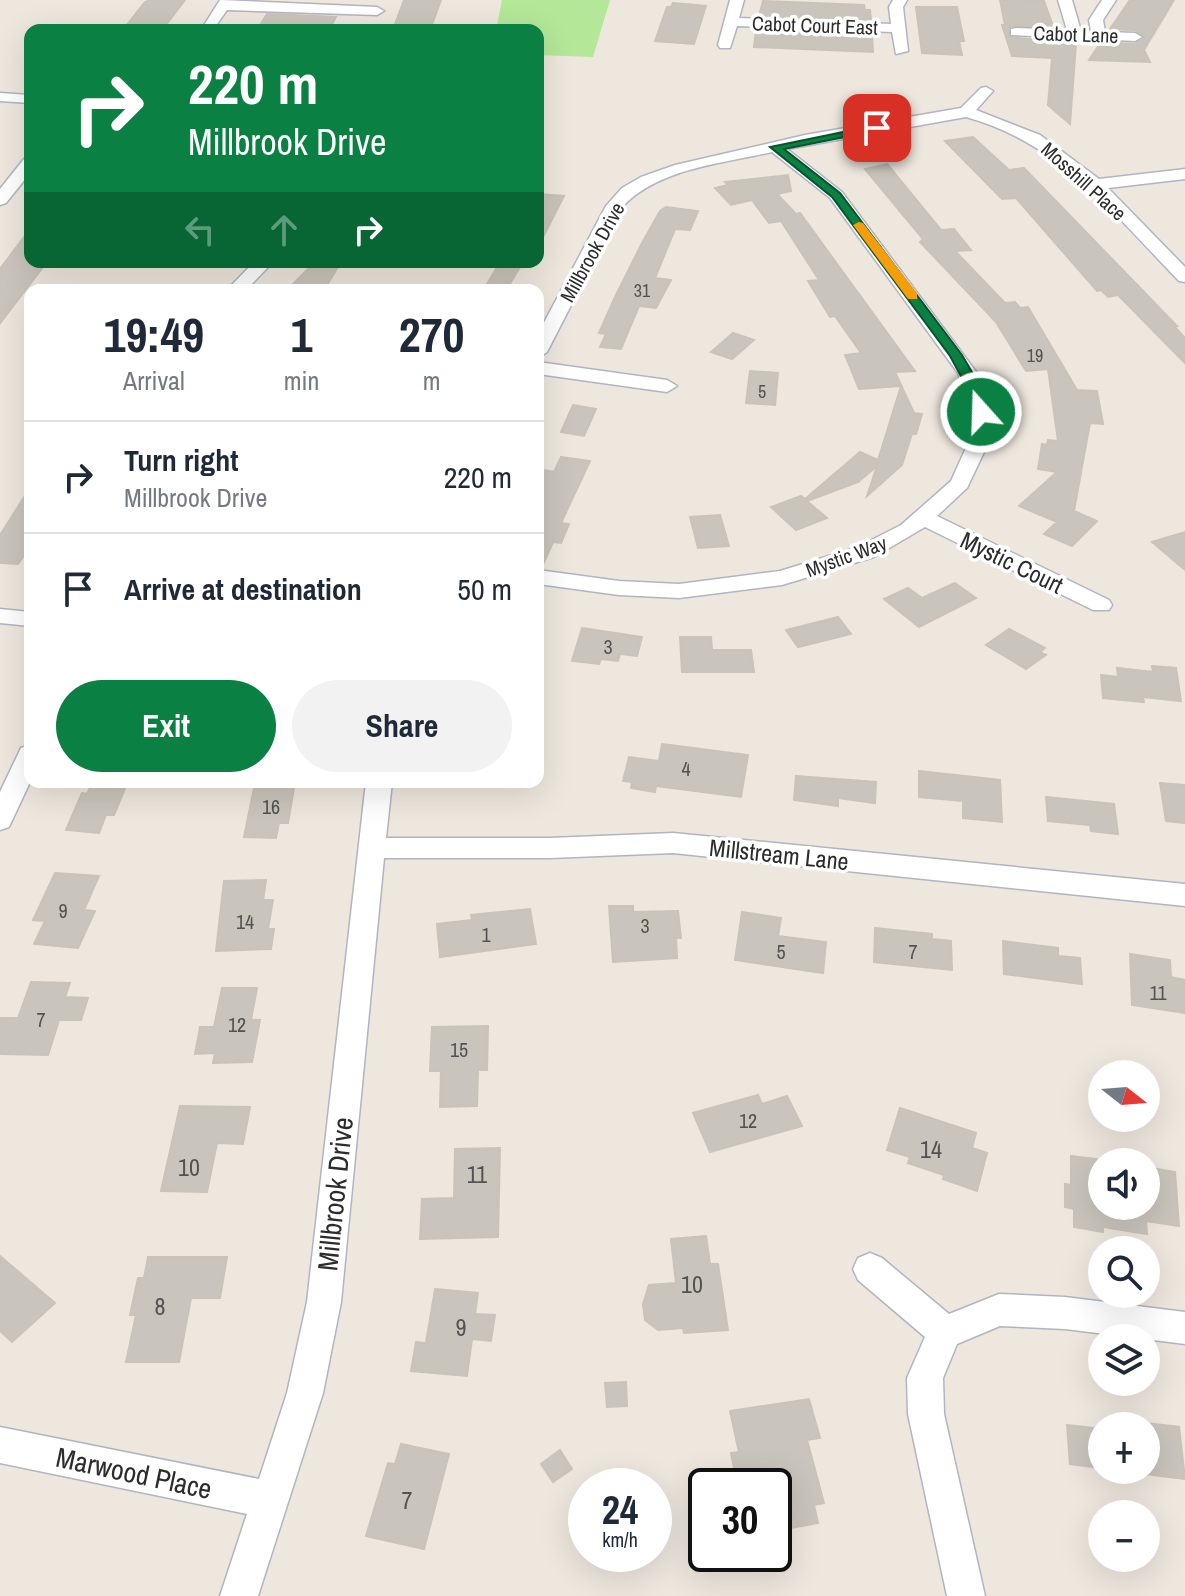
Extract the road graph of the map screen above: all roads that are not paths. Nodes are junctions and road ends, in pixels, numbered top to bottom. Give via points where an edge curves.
1 (737, 0) edge
2 (900, 0) edge
3 (1065, 0) edge
4 (1109, 0) edge
5 (225, 3) edge
6 (380, 6) edge
7 (732, 22) junction
8 (210, 24) edge
9 (898, 28) junction
10 (1016, 32) dead end
11 (1075, 34) junction
12 (1098, 34) junction
13 (1135, 37) dead end
14 (725, 45) dead end
15 (901, 51) dead end
16 (986, 91) dead end
17 (0, 97) edge
18 (24, 99) edge
19 (966, 112) junction
20 (775, 147) junction
21 (24, 170) edge
22 (1185, 174) edge
23 (1093, 185) junction
24 (0, 200) edge
25 (258, 268) edge
26 (1185, 277) edge
27 (242, 284) edge
28 (544, 340) edge
29 (544, 369) edge
30 (667, 386) dead end
31 (923, 518) junction
32 (544, 578) edge
33 (1101, 605) dead end
34 (0, 616) edge
35 (24, 618) edge
36 (24, 767) edge
37 (378, 788) edge
38 (0, 820) edge
39 (371, 848) junction
40 (1185, 895) edge
41 (870, 1269) dead end
42 (1185, 1328) edge
43 (945, 1332) junction
44 (0, 1445) edge
45 (269, 1499) junction
46 (239, 1596) edge
47 (966, 1596) edge

1 - 7 street
2 - 9 street
3 - 11 street
4 - 12 street via 1096,20
5 - 6 street
5 - 8 street
7 - 9 street, Cabot Court East
7 - 14 street
9 - 15 street
10 - 11 street, Cabot Lane
11 - 12 street, Cabot Lane
12 - 13 street, Cabot Lane
16 - 19 street
17 - 18 street
19 - 20 street, Millbrook Drive
19 - 23 street, Mosshill Place via 1034,137
20 - 28 street, Millbrook Drive via 681,168 628,191 614,206
20 - 31 street, Mystic Way via 836,195 956,355 976,391 981,412 975,450 960,484
21 - 24 street
22 - 23 street
23 - 26 street, Mosshill Place
25 - 27 street
29 - 30 street
31 - 32 street, Mystic Way via 866,552 753,583 647,591
31 - 33 street, Mystic Court
34 - 35 street
36 - 38 street
37 - 39 street, Millbrook Drive
39 - 40 street, Millstream Lane via 673,843
39 - 45 street, Millbrook Drive via 324,1302 305,1393
41 - 43 street
42 - 43 street via 999,1310
43 - 47 street via 925,1378 926,1414
44 - 45 street, Marwood Place
45 - 46 street, Millbrook Drive

